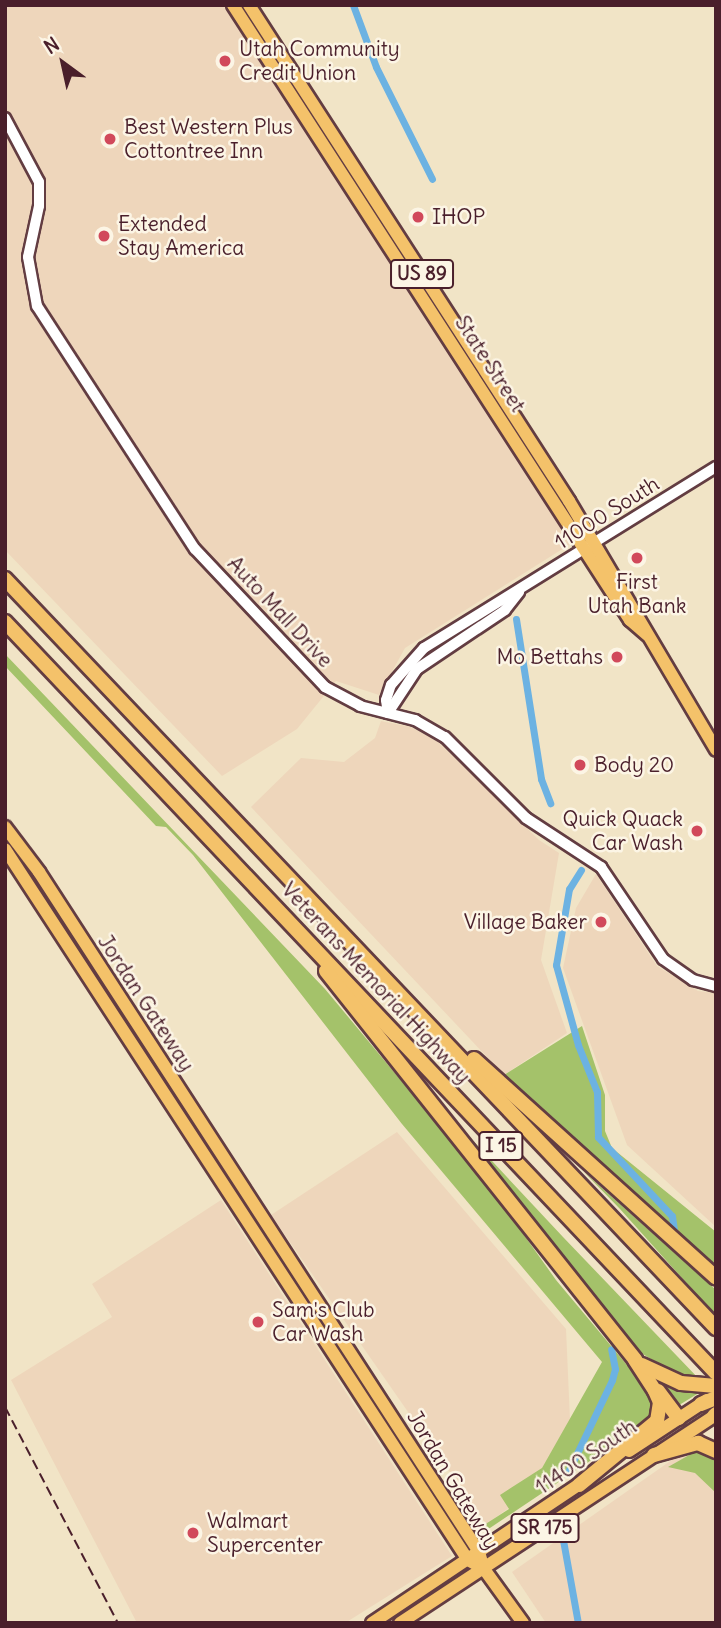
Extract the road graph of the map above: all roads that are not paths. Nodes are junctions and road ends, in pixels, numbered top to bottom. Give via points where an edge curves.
1 (233, 5) edge
2 (249, 5) edge
3 (262, 49) junction
4 (5, 118) edge
5 (330, 132) junction
6 (339, 167) junction
7 (405, 247) junction
8 (716, 467) edge
9 (590, 545) junction
10 (5, 579) edge
11 (5, 622) edge
12 (388, 713) junction
13 (716, 750) edge
14 (5, 827) edge
15 (5, 849) edge
16 (294, 927) junction
17 (372, 963) junction
18 (716, 986) edge
19 (278, 1242) junction
20 (266, 1250) junction
21 (716, 1278) edge
22 (716, 1328) edge
23 (635, 1360) junction
24 (711, 1369) edge
25 (647, 1379) junction
26 (716, 1386) edge
27 (716, 1396) edge
28 (701, 1404) joint
29 (715, 1415) edge
30 (678, 1418) junction
31 (716, 1451) edge
32 (654, 1455) junction
33 (579, 1485) junction
34 (473, 1556) junction
35 (484, 1570) junction
36 (372, 1623) edge
37 (400, 1623) edge
38 (523, 1623) edge

1 - 3 main road, State Street / US 89
2 - 5 main road, State Street / US 89
3 - 5 main road via 281,68 320,129
3 - 6 main road, State Street / US 89
4 - 12 street, Auto Mall Drive via 39,182 28,268 31,293 51,330 204,559 325,687 347,700
5 - 7 main road, State Street / US 89
6 - 7 main road via 346,168
6 - 9 main road, State Street / US 89
7 - 9 main road, State Street / US 89
8 - 9 street, 11000 South
9 - 12 street, 11000 South via 410,659 388,690
9 - 13 main road, State Street / US 89
10 - 17 highway, Veterans Memorial Highway / I 15
11 - 16 highway, Veterans Memorial Highway / I 15
12 - 18 street, Auto Mall Drive via 415,720 445,737 534,824 601,867 663,959 684,975
14 - 19 main road, Jordan Gateway
15 - 20 main road, Jordan Gateway
16 - 23 highway via 364,1025
16 - 24 highway, Veterans Memorial Highway / I 15
17 - 21 highway via 388,969 486,1070
17 - 22 highway, Veterans Memorial Highway / I 15
19 - 20 main road
19 - 34 main road, Jordan Gateway
20 - 34 main road, Jordan Gateway
23 - 25 highway
23 - 26 highway via 659,1376
25 - 30 highway
25 - 33 highway via 660,1402 657,1421
27 - 28 highway
28 - 30 main road, 11400 South / SR 175
29 - 32 main road, 11400 South / SR 175
30 - 33 main road, 11400 South / SR 175
31 - 32 highway via 698,1443
32 - 35 main road, 11400 South / SR 175
33 - 34 main road, 11400 South / SR 175
34 - 35 main road, Jordan Gateway
34 - 36 main road, 11400 South / SR 175
35 - 37 main road, 11400 South / SR 175
35 - 38 main road

